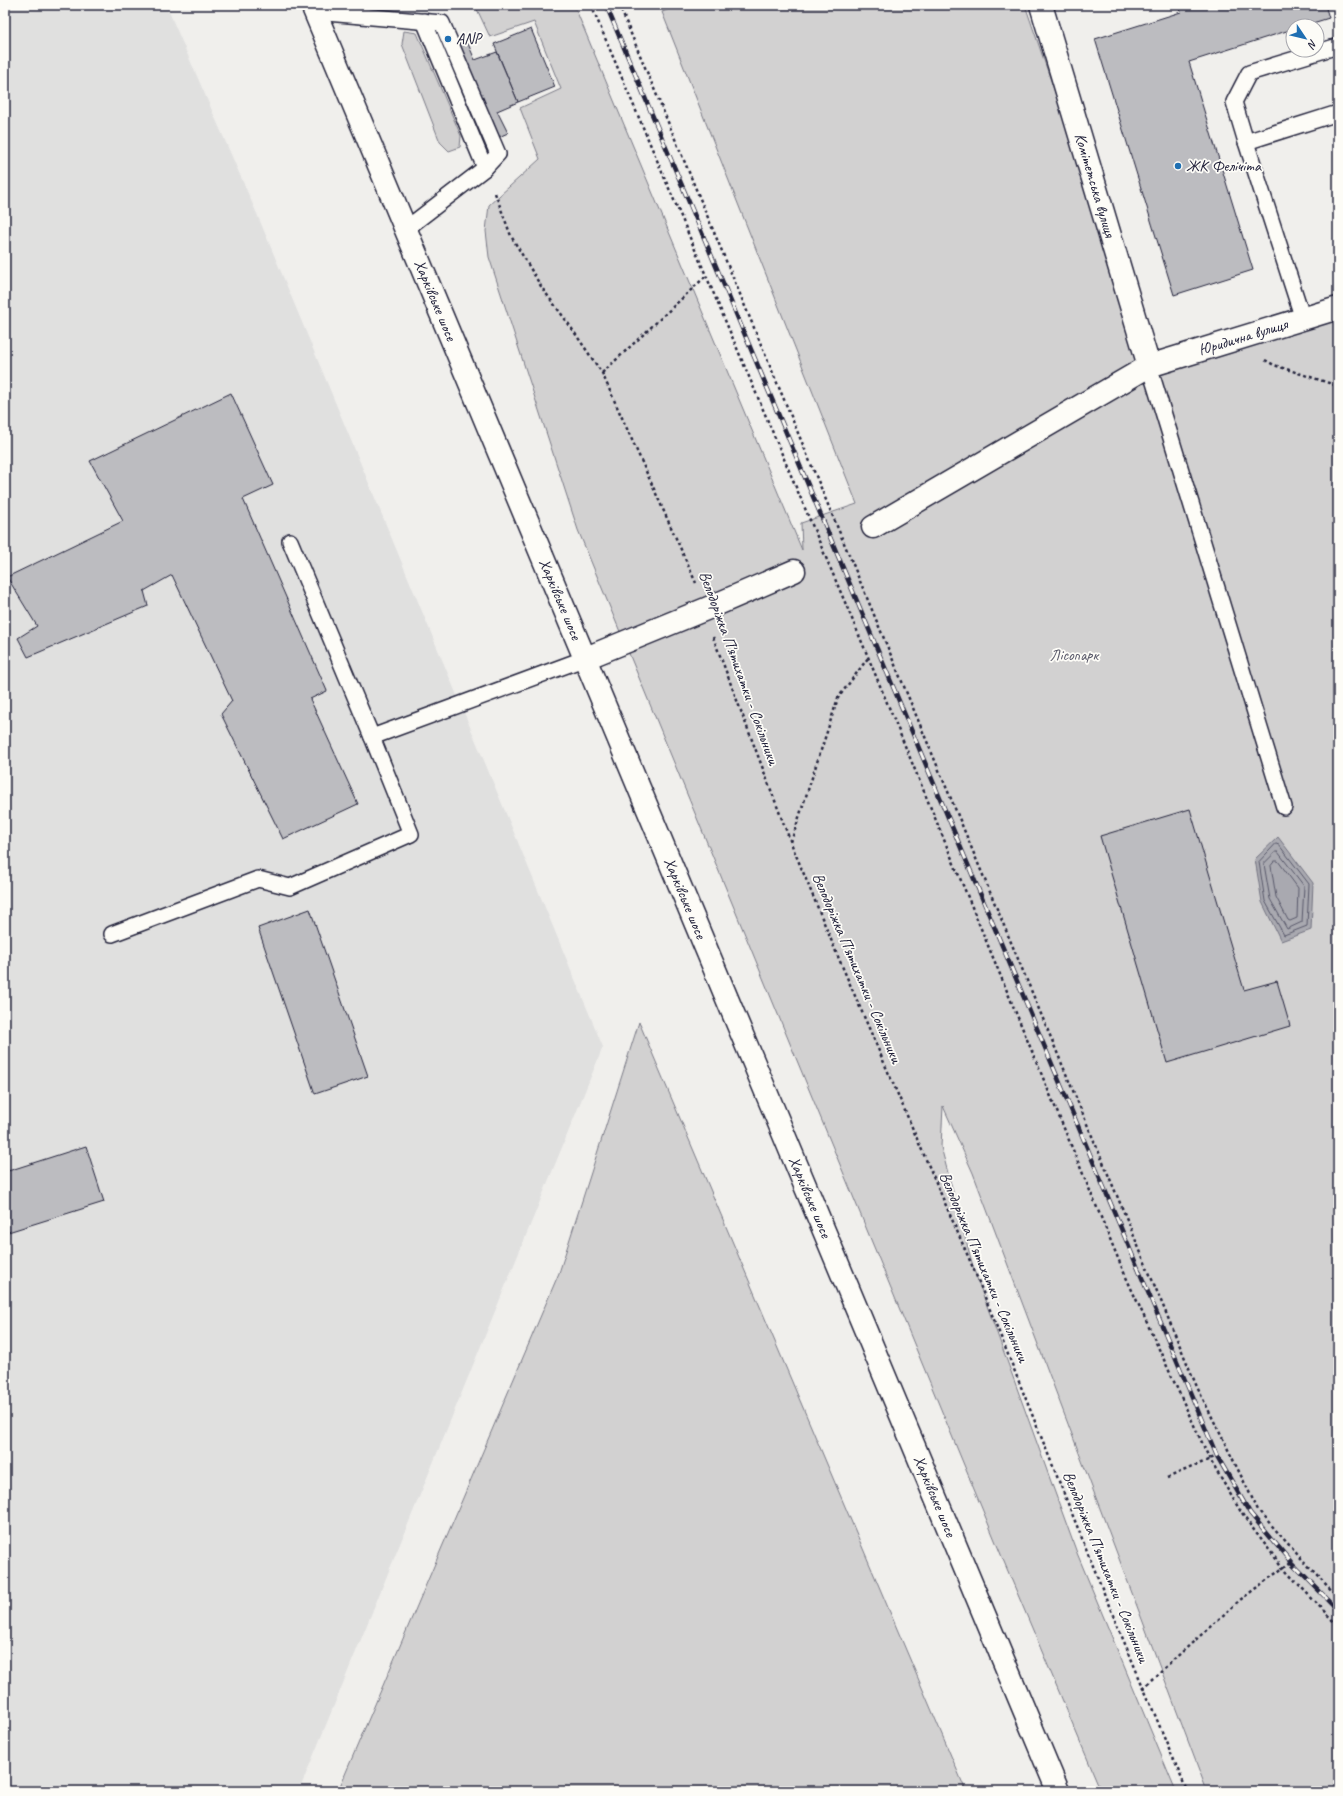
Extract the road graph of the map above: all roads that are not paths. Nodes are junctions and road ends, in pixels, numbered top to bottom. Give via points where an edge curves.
1 (1041, 5) edge
2 (313, 9) edge
3 (1338, 46) edge
4 (1338, 114) edge
5 (1246, 142) junction
6 (407, 228) junction
7 (1338, 308) edge
8 (1303, 319) junction
9 (1149, 366) junction
10 (874, 527) dead end
11 (290, 541) dead end
12 (794, 571) dead end
13 (586, 658) junction
14 (372, 737) junction
15 (1284, 807) dead end
16 (112, 934) dead end
17 (1058, 1791) edge

1 - 9 main road, Комітетська вулиця
2 - 6 main road, Харківське шосе
2 - 6 lane via 442,23 498,154 485,168
3 - 5 lane via 1249,74 1234,102
4 - 5 lane
5 - 8 lane
6 - 13 main road, Харківське шосе
7 - 8 main road, Юридична вулиця
8 - 9 main road, Юридична вулиця
9 - 10 main road, Юридична вулиця
9 - 15 lane
11 - 14 lane
12 - 13 main road
13 - 14 lane
13 - 17 main road, Харківське шосе
14 - 16 lane via 411,834 290,887 258,879

